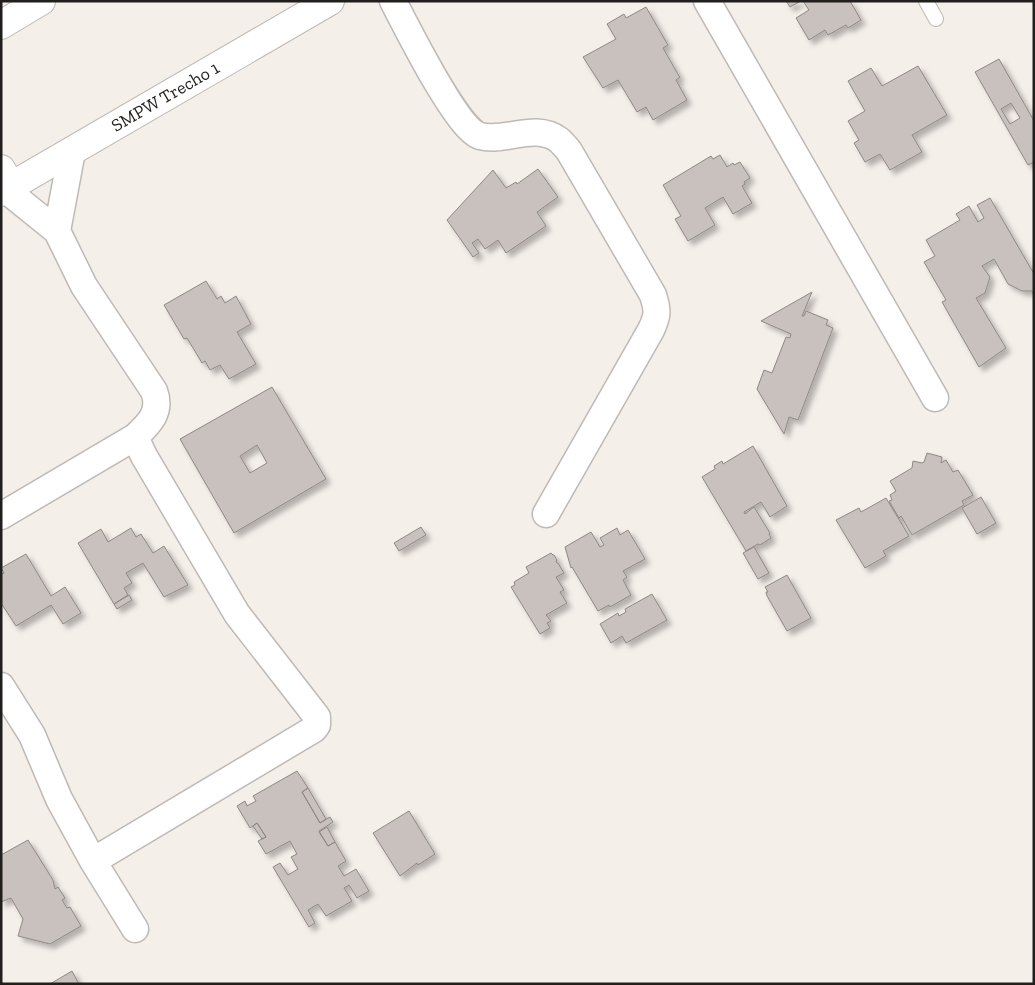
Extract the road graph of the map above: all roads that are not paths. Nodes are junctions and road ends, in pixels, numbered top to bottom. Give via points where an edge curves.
1 (41, 1) edge
2 (330, 1) edge
3 (393, 1) edge
4 (707, 1) edge
5 (926, 1) edge
6 (936, 19) dead end
7 (1, 24) edge
8 (72, 151) junction
9 (5, 184) edge
10 (57, 231) junction
11 (935, 398) dead end
12 (135, 437) junction
13 (546, 514) dead end
14 (1, 516) edge
15 (1, 686) edge
16 (93, 861) junction
17 (135, 929) dead end

1 - 7 main road
2 - 8 main road, SMPW Trecho 1
3 - 13 street via 451,104 473,132 488,137 530,132 546,134 569,151 657,307 657,317 651,330
4 - 11 street
5 - 6 lane
8 - 9 main road, SMPW Trecho 1
8 - 10 street
9 - 10 street
10 - 12 street via 84,286 154,391 158,405
12 - 14 street
12 - 16 street via 237,614 318,721 314,729
15 - 16 street via 32,735 59,799
16 - 17 street

